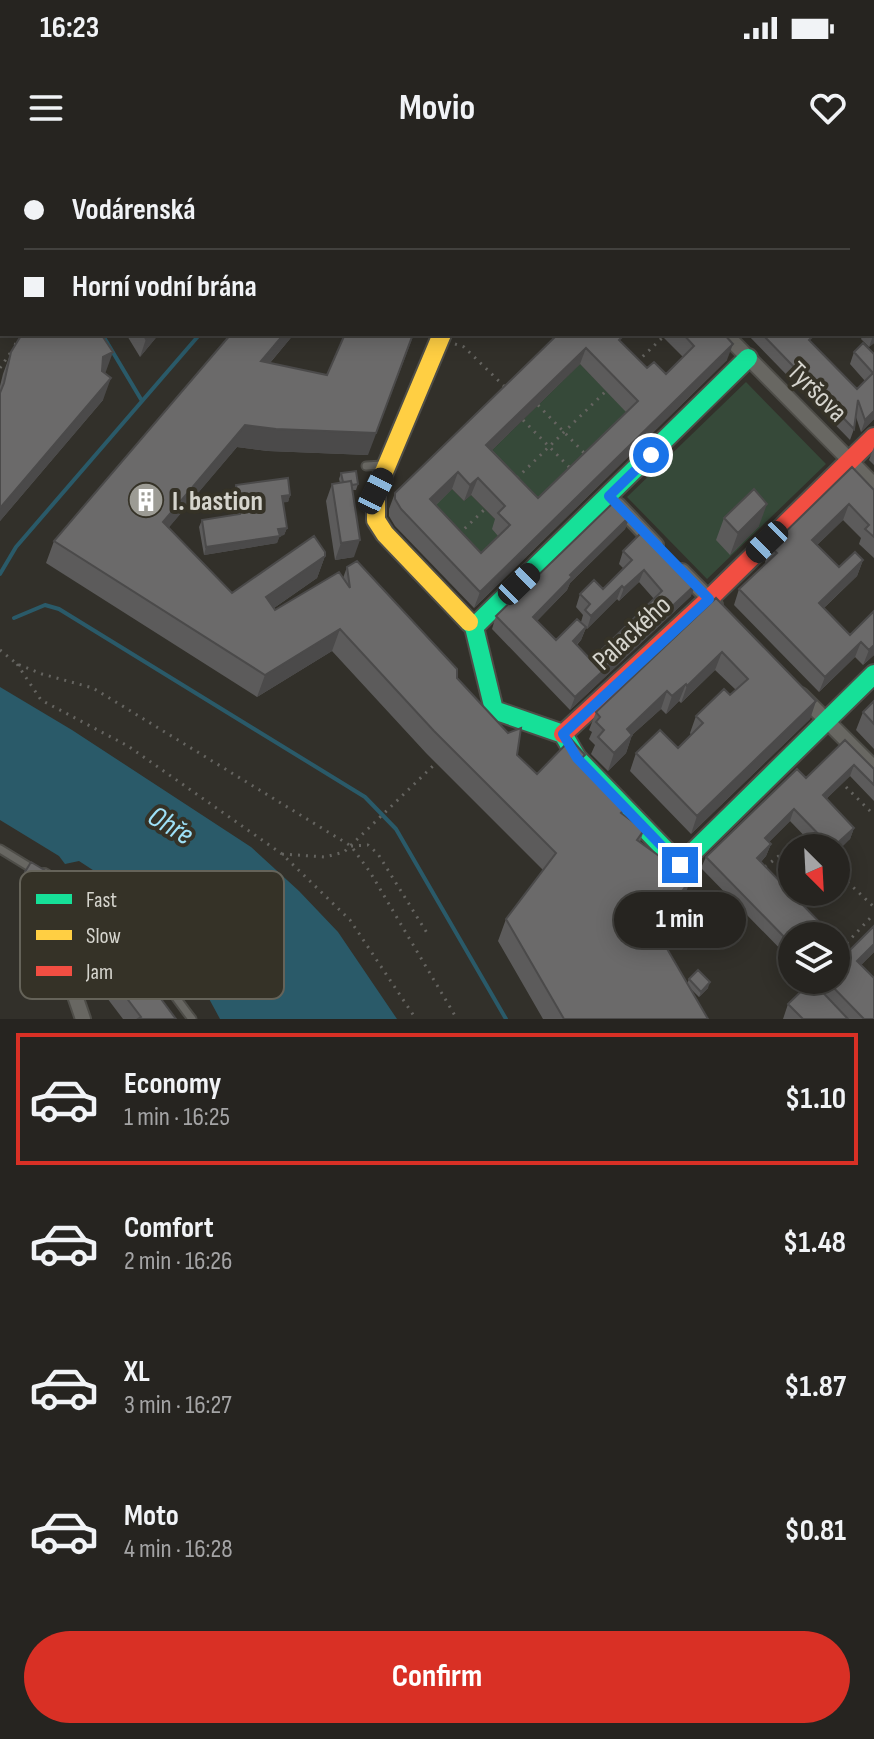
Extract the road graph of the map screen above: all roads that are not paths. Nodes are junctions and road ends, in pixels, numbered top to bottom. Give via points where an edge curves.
1 (441, 336) edge
2 (727, 336) edge
3 (748, 358) junction
4 (874, 437) edge
5 (850, 460) junction
6 (389, 465) junction
7 (366, 466) dead end
8 (874, 485) edge
9 (609, 496) junction
10 (664, 553) edge
11 (675, 564) edge
12 (709, 599) junction
13 (730, 621) edge
14 (474, 627) junction
15 (874, 674) edge
16 (794, 688) edge
17 (827, 721) junction
18 (563, 734) junction
19 (874, 768) edge
20 (0, 849) edge
21 (36, 871) edge
22 (76, 999) edge
23 (176, 999) edge
24 (83, 1019) edge
25 (192, 1019) edge

1 - 6 street
2 - 3 street, Tyršova
3 - 5 street, Tyršova
3 - 9 street
4 - 5 street, Palackého
5 - 8 street, Tyršova
5 - 12 street, Palackého
6 - 7 lane
6 - 14 street via 376,491 376,520
9 - 10 street
9 - 14 street
11 - 12 street
12 - 13 street
12 - 18 street, Palackého
14 - 18 street via 494,710
15 - 17 street
16 - 17 street
17 - 18 street via 680,865 577,758
17 - 19 street
20 - 21 lane
22 - 24 street
23 - 25 lane

